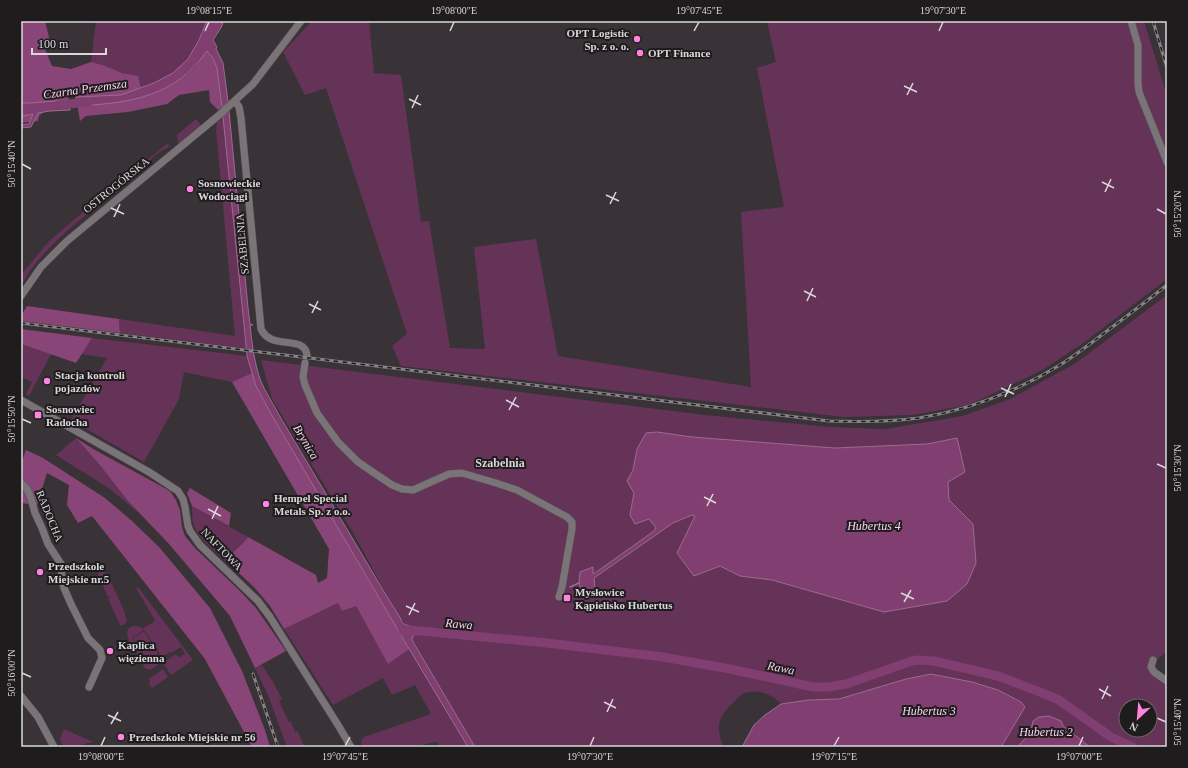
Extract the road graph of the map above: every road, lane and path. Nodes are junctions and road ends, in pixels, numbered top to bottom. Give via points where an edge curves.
1 (301, 21) edge
2 (1130, 21) edge
3 (234, 102) junction
4 (1167, 162) edge
5 (21, 296) edge
6 (307, 355) dead end
7 (305, 363) dead end
8 (21, 400) edge
9 (21, 483) edge
10 (559, 597) dead end
11 (1152, 660) dead end
12 (1167, 681) edge
13 (89, 687) dead end
14 (21, 696) edge
15 (54, 747) edge
16 (350, 747) edge

1 - 3 street, OSTROGÓRSKA via 253,84
2 - 4 street via 1139,52 1139,92
3 - 5 street, OSTROGÓRSKA via 67,240 41,267
3 - 6 street, SZABELNIA via 239,107 241,118 261,329 267,338 299,344 304,347
7 - 10 street via 305,384 317,413 338,442 358,462 392,485 413,490 449,474 462,473 517,490 567,517 572,522 572,529
8 - 16 street, NAFTOWA via 178,491 193,536 258,601 270,617
9 - 13 street, RADOCHA via 31,498 48,544 61,564 64,588 74,610 88,638 100,650 102,658
11 - 12 street via 1151,667 1154,672
14 - 15 street via 38,717

